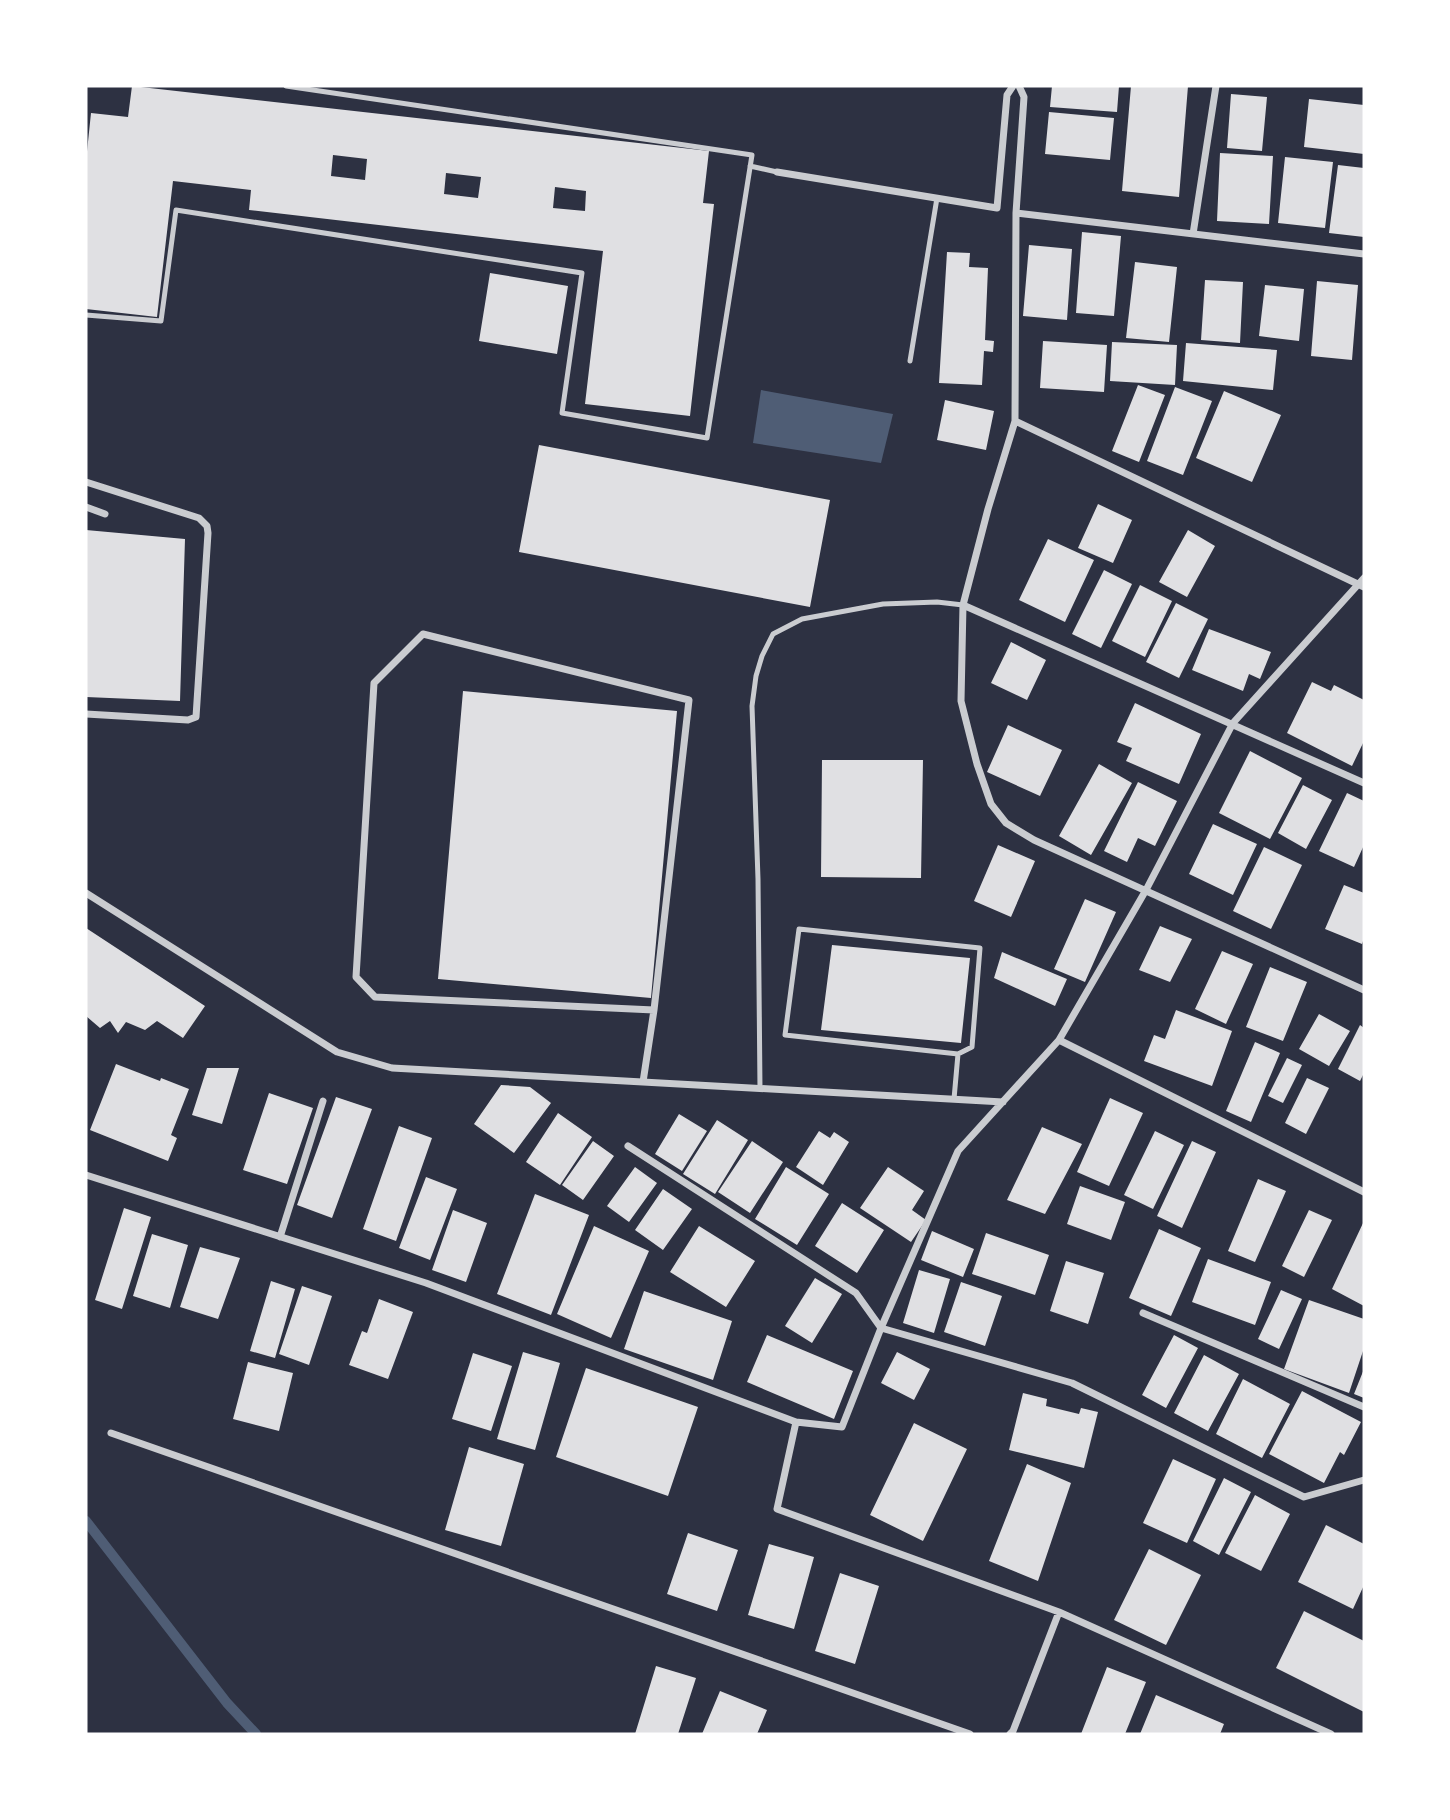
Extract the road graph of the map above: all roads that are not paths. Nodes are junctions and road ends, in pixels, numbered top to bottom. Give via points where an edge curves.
1 (286, 86) edge
2 (1013, 86) edge
3 (1019, 86) edge
4 (1216, 86) edge
5 (750, 166) junction
6 (777, 172) joint
7 (937, 198) junction
8 (1016, 213) junction
9 (1194, 234) junction
10 (1364, 254) edge
11 (86, 315) edge
12 (910, 361) dead end
13 (1015, 421) junction
14 (86, 481) edge
15 (86, 507) edge
16 (105, 514) dead end
17 (1364, 578) edge
18 (1361, 586) edge
19 (963, 605) junction
20 (86, 714) edge
21 (1233, 723) junction
22 (1364, 783) edge
23 (1146, 890) junction
24 (86, 893) edge
25 (1364, 990) edge
26 (654, 1010) junction
27 (1059, 1040) junction
28 (958, 1054) junction
29 (643, 1082) junction
30 (760, 1089) junction
31 (954, 1099) junction
32 (323, 1101) dead end
33 (1003, 1102) junction
34 (628, 1146) dead end
35 (86, 1175) edge
36 (1364, 1192) edge
37 (280, 1237) junction
38 (1143, 1313) dead end
39 (881, 1328) junction
40 (1364, 1407) edge
41 (796, 1422) junction
42 (111, 1433) dead end
43 (1364, 1480) edge
44 (1059, 1612) junction
45 (970, 1734) edge
46 (1010, 1734) edge
47 (1331, 1734) edge

1 - 5 lane via 752,155
2 - 7 street via 1007,95 997,208
3 - 8 street via 1024,97
4 - 9 street
5 - 6 lane
5 - 11 lane via 707,438 562,413 582,273 176,210 161,321
6 - 7 street
7 - 12 lane
8 - 9 street
8 - 13 street
9 - 10 street
13 - 18 street
13 - 19 street
14 - 20 street via 199,518 208,533 196,716 188,720
15 - 16 street
17 - 18 street
18 - 21 street
19 - 21 street
19 - 23 street via 961,701 991,804 1006,823 1034,840
19 - 30 lane via 883,604 802,620 773,634 762,656 752,706
21 - 22 street
21 - 23 street
23 - 25 street
23 - 27 street
24 - 29 street via 337,1052 392,1068
26 - 26 street via 375,997 356,977 374,683 423,634 689,700
26 - 29 street
27 - 33 street
27 - 36 street
28 - 28 lane via 972,1047 980,948 799,929 785,1035
28 - 31 lane
29 - 30 street
30 - 31 street
31 - 33 street
32 - 37 street
33 - 39 street via 958,1151
34 - 39 street via 856,1293
35 - 37 street
37 - 41 street via 426,1283
38 - 40 street
39 - 41 street via 842,1427
39 - 43 street via 1072,1383 1304,1497
41 - 44 street via 777,1509
42 - 45 street
44 - 46 street
44 - 47 street

